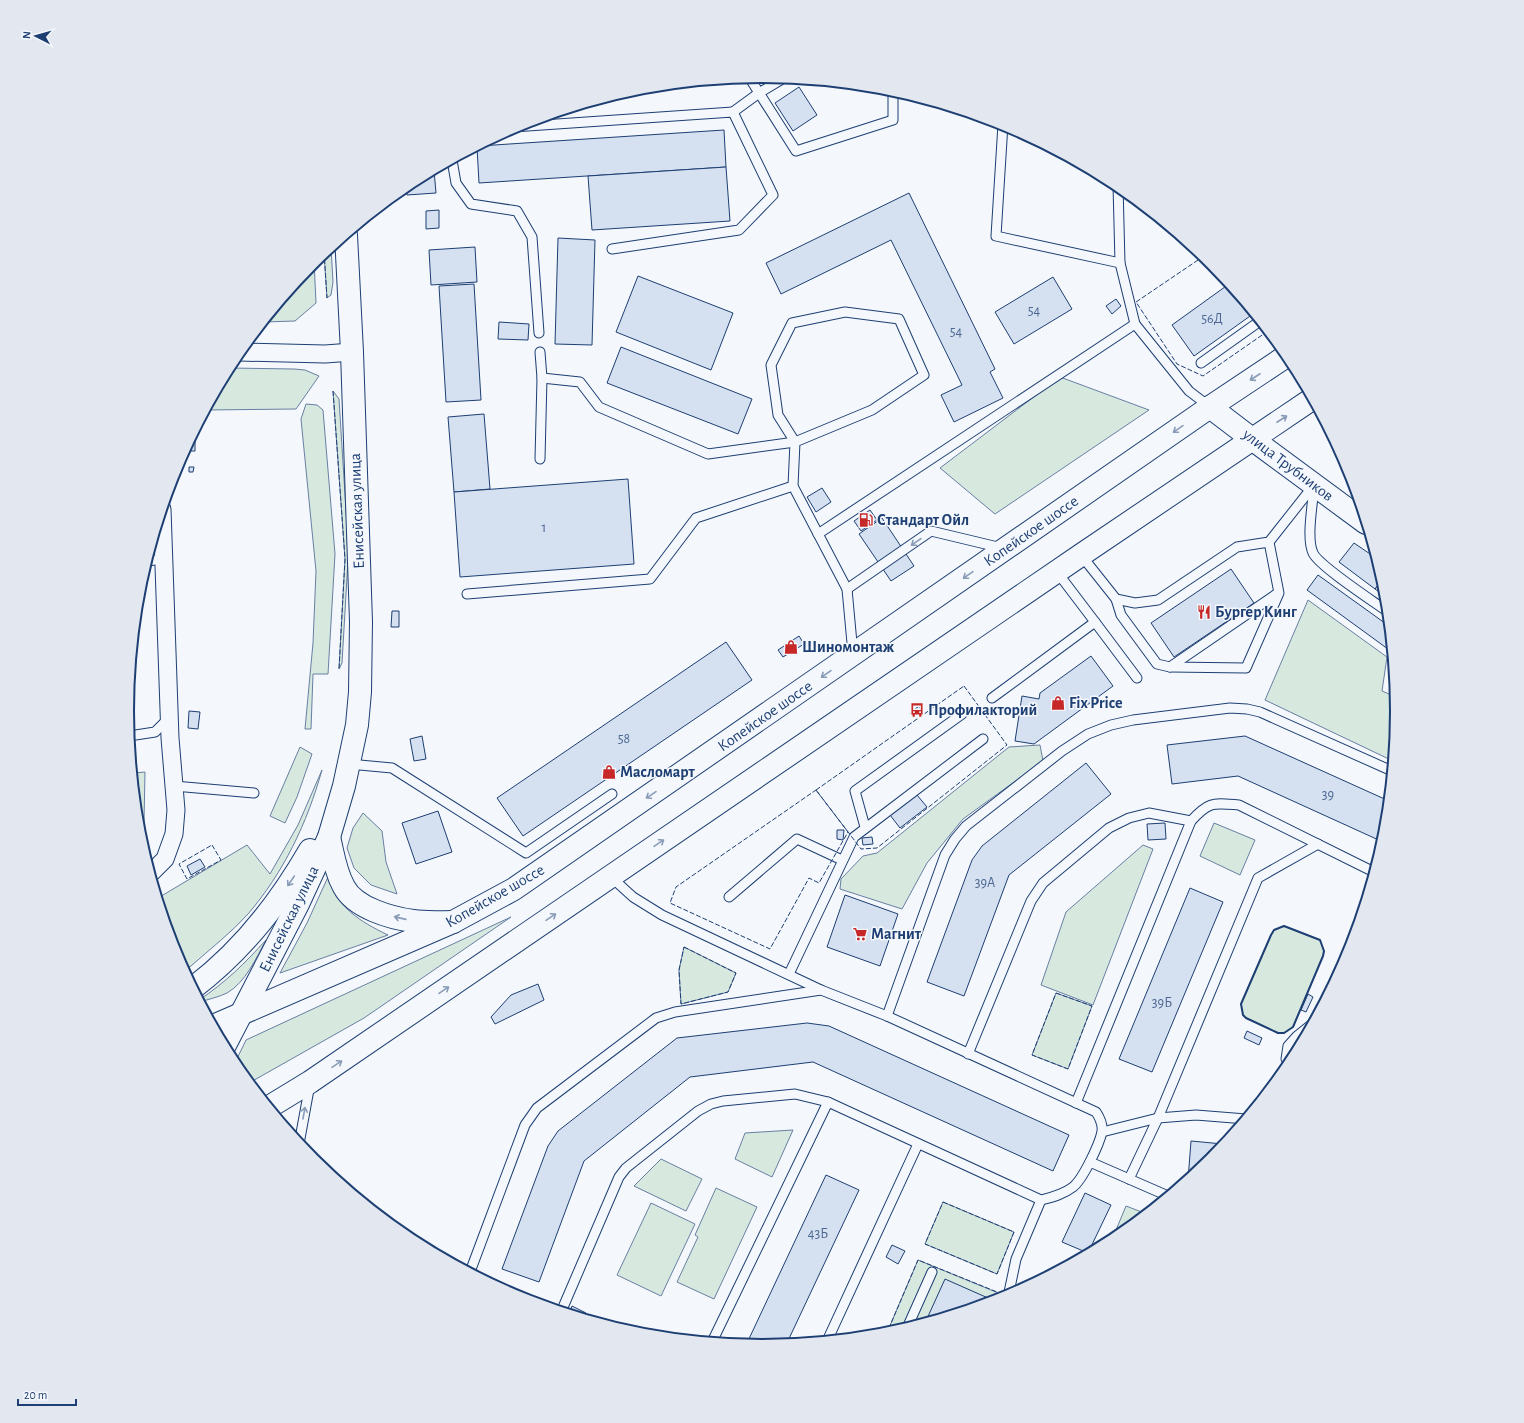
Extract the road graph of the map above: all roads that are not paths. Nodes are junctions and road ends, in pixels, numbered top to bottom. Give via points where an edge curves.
1 (753, 83) edge
2 (775, 83) edge
3 (759, 93) junction
4 (894, 97) edge
5 (733, 112) junction
6 (532, 127) edge
7 (1003, 131) edge
8 (453, 164) edge
9 (1118, 194) edge
10 (346, 241) edge
11 (612, 249) dead end
12 (1120, 263) junction
13 (1257, 323) edge
14 (1135, 324) junction
15 (539, 333) dead end
16 (246, 352) edge
17 (352, 352) junction
18 (540, 352) dead end
19 (1283, 359) edge
20 (1201, 363) dead end
21 (542, 378) junction
22 (1308, 401) edge
23 (1210, 407) junction
24 (1252, 439) junction
25 (795, 442) junction
26 (540, 459) dead end
27 (1314, 485) junction
28 (794, 486) junction
29 (1360, 519) edge
30 (163, 524) edge
31 (818, 534) junction
32 (1269, 542) junction
33 (1005, 549) junction
34 (1081, 555) junction
35 (164, 559) junction
36 (152, 560) edge
37 (1057, 572) junction
38 (847, 589) junction
39 (1279, 593) junction
40 (467, 594) dead end
41 (1116, 599) junction
42 (1381, 607) edge
43 (1095, 622) junction
44 (853, 655) junction
45 (1170, 667) junction
46 (1137, 678) dead end
47 (992, 698) dead end
48 (962, 714) dead end
49 (169, 718) junction
50 (135, 735) edge
51 (983, 738) dead end
52 (348, 764) junction
53 (1387, 769) edge
54 (174, 786) junction
55 (344, 786) junction
56 (254, 793) dead end
57 (612, 794) dead end
58 (1191, 821) junction
59 (865, 827) junction
60 (329, 836) junction
61 (1318, 844) junction
62 (842, 860) junction
63 (154, 870) edge
64 (1370, 870) edge
65 (610, 876) junction
66 (729, 897) dead end
67 (453, 922) junction
68 (789, 974) junction
69 (196, 985) edge
70 (821, 990) junction
71 (242, 1014) junction
72 (887, 1016) junction
73 (217, 1024) edge
74 (1303, 1031) edge
75 (227, 1041) edge
76 (968, 1054) junction
77 (1286, 1059) edge
78 (310, 1082) junction
79 (828, 1102) junction
80 (1076, 1103) junction
81 (272, 1105) edge
82 (1158, 1118) junction
83 (1241, 1119) edge
84 (1102, 1132) junction
85 (300, 1138) edge
86 (918, 1144) junction
87 (1090, 1162) junction
88 (1129, 1179) junction
89 (1164, 1194) edge
90 (1041, 1200) junction
91 (471, 1268) edge
92 (932, 1272) dead end
93 (1010, 1289) edge
94 (564, 1308) edge
95 (909, 1322) edge
96 (829, 1336) edge
97 (714, 1338) edge

1 - 3 lane
2 - 3 lane
3 - 4 lane via 796,151 893,120
3 - 5 lane
5 - 6 lane
5 - 11 lane via 773,195 739,230
7 - 12 lane via 996,236
8 - 15 lane via 456,183 471,204 517,211 532,237
9 - 12 lane
10 - 17 main road, Енисейская улица
12 - 14 lane
13 - 20 lane
14 - 23 lane via 1189,391
14 - 31 lane
16 - 17 street
17 - 52 main road, Енисейская улица via 360,622 358,707
18 - 21 lane
19 -> 23 main road, Копейское шоссе
21 - 25 lane via 580,382 599,407 708,454
21 - 26 lane
24 -> 22 main road
23 - 24 main road, улица Трубников
23 -> 33 main road, Копейское шоссе
24 - 27 main road, улица Трубников
24 - 34 main road
25 - 25 lane via 778,415 771,365 792,323 845,312 899,319 924,375 872,410
25 - 28 lane
27 - 29 main road, улица Трубников
27 - 32 lane
27 - 42 lane via 1310,536 1313,554 1323,565
28 - 31 lane
28 - 40 lane via 696,518 650,579
30 - 35 street
31 - 38 lane
32 - 39 lane
32 - 41 lane via 1237,547 1158,600 1135,603
33 -> 38 lane via 931,531
33 -> 44 main road, Копейское шоссе
34 - 37 main road
34 - 41 lane
35 - 36 lane
35 - 49 street
37 - 43 lane
65 -> 37 main road
38 - 44 lane
39 - 45 lane
39 - 45 lane via 1246,668
41 - 45 lane via 1121,615 1157,664
43 - 46 lane
43 - 47 lane
44 -> 67 main road, Копейское шоссе via 514,889
48 - 59 lane via 855,791
49 - 50 lane via 155,732
49 - 54 street
51 - 59 lane
52 - 55 main road, Енисейская улица
52 - 57 lane via 392,768 526,853
53 - 72 lane via 1260,712 1247,709 1230,708 1134,720 1111,724 1088,734 972,821 955,839 945,855
54 - 56 lane
54 - 63 street via 174,834 165,859
55 - 60 main road, Енисейская улица
55 -> 69 main road, Енисейская улица via 300,867 270,911 224,962
58 - 61 lane via 1201,809 1214,803 1239,804
58 - 76 lane via 1149,813 1129,818 1110,828 1043,882 1031,901
58 - 80 lane
59 - 62 lane via 854,837
67 -> 60 main road via 413,921 378,912 358,902 344,888 337,872
60 - 71 main road, Енисейская улица via 298,904
61 - 64 lane
61 - 82 lane via 1258,878
62 - 66 lane via 797,839
62 - 68 lane
65 - 68 lane via 632,897 662,915
78 -> 65 main road
67 - 71 main road, Копейское шоссе
68 - 70 lane
70 - 72 lane
70 - 91 lane via 675,1012 656,1018 537,1108 525,1125
71 - 73 main road, Копейское шоссе
71 - 75 main road, Енисейская улица
72 - 76 lane
74 - 77 lane via 1288,1046
76 - 80 lane
78 - 81 main road
85 -> 78 lane
79 - 86 lane
79 - 94 lane via 795,1094 723,1101 698,1111 626,1168 619,1177
79 - 97 lane
80 - 84 lane via 1096,1112 1101,1121
82 - 83 lane via 1196,1116
82 - 84 lane
82 - 88 lane
84 - 87 lane
86 - 90 lane
86 - 96 lane
87 - 88 lane
87 - 90 lane via 1074,1186 1065,1193
88 - 89 lane
90 - 93 lane via 1016,1259
92 - 95 lane

